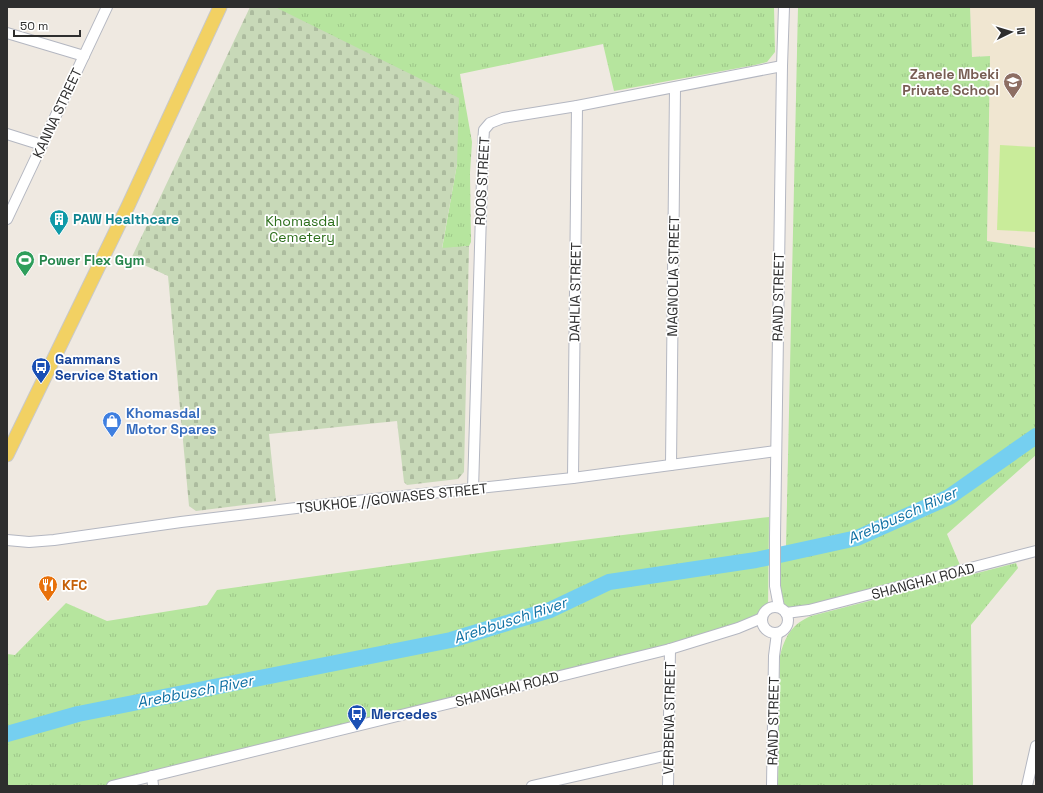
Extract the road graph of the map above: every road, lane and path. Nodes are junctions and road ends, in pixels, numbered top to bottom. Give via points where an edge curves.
1 (107, 7) edge
2 (220, 7) edge
3 (784, 7) edge
4 (7, 33) edge
5 (84, 56) junction
6 (782, 66) junction
7 (675, 88) junction
8 (577, 106) junction
9 (7, 134) edge
10 (42, 145) junction
11 (7, 219) edge
12 (776, 451) junction
13 (7, 455) edge
14 (671, 465) junction
15 (573, 478) junction
16 (473, 490) junction
17 (7, 540) edge
18 (1036, 551) edge
19 (775, 584) junction
20 (768, 608) junction
21 (784, 614) junction
22 (762, 618) junction
23 (738, 628) junction
24 (770, 631) junction
25 (670, 649) junction
26 (1036, 746) edge
27 (668, 755) junction
28 (153, 781) edge
29 (112, 786) edge
30 (532, 786) edge
31 (668, 786) edge
32 (772, 786) edge
33 (1027, 786) edge

1 - 5 street, KANNA STREET
2 - 13 main road via 128,206
3 - 6 street, RAND STREET
4 - 5 street
5 - 10 street, KANNA STREET
6 - 7 street, ROOS STREET
6 - 12 street, RAND STREET
7 - 8 street, ROOS STREET
7 - 14 street, MAGNOLIA STREET
8 - 15 street, DAHLIA STREET
8 - 16 street, ROOS STREET via 503,118 490,123 484,130
9 - 10 street
10 - 11 street, KANNA STREET
12 - 14 street, TSUKHOE //GOWASES STREET
12 - 19 street, RAND STREET
14 - 15 street, TSUKHOE //GOWASES STREET
15 - 16 street, TSUKHOE //GOWASES STREET
16 - 17 street, TSUKHOE //GOWASES STREET via 337,503 54,540
18 - 21 street, SHANGHAI ROAD via 809,610
19 - 20 street, RAND STREET
19 - 21 street, RAND STREET
20 - 21 street via 772,607
20 - 22 street
21 - 24 street via 785,627
22 - 23 street, SHANGHAI ROAD
22 - 24 street via 762,624
23 - 24 street, SHANGHAI ROAD
23 - 25 street, SHANGHAI ROAD
24 - 32 street, RAND STREET via 774,656
25 - 27 street, VERBENA STREET
25 - 28 street, SHANGHAI ROAD
26 - 33 street
27 - 30 street
27 - 31 street, VERBENA STREET
28 - 29 street, SHANGHAI ROAD

